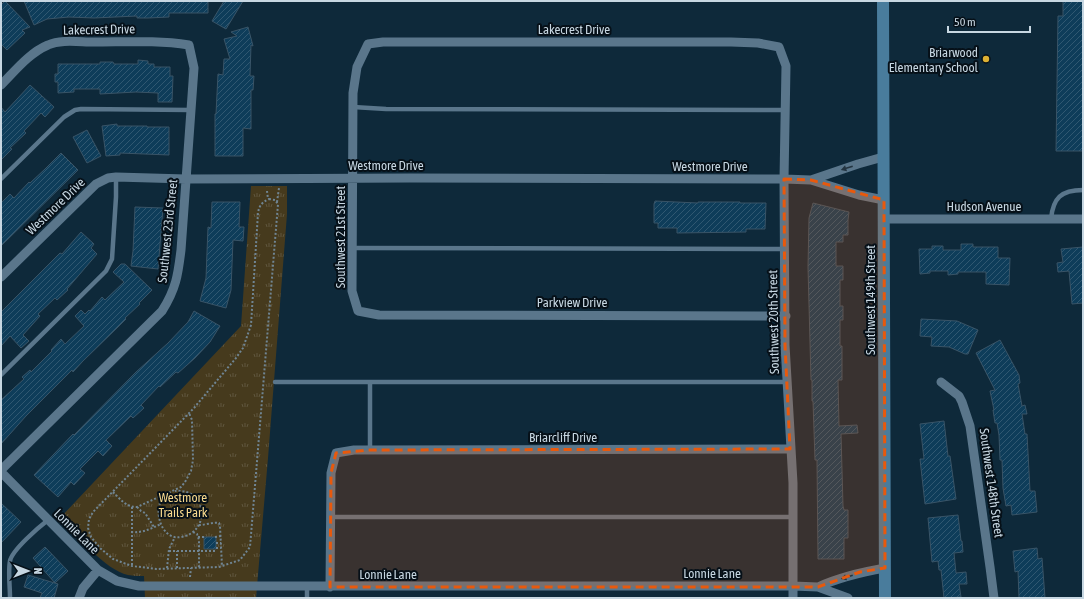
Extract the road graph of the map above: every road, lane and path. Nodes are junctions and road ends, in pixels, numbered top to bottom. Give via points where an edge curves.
1 (883, 1) edge
2 (368, 44) joint
3 (189, 45) joint
4 (779, 47) joint
5 (1, 85) edge
6 (353, 107) junction
7 (191, 110) junction
8 (785, 110) junction
9 (883, 157) junction
10 (116, 177) junction
11 (186, 178) junction
12 (352, 178) junction
13 (784, 178) junction
14 (1, 179) edge
15 (811, 180) junction
16 (279, 187) dead end
17 (267, 190) dead end
18 (1083, 190) edge
19 (268, 199) junction
20 (884, 200) junction
21 (277, 203) junction
22 (1051, 219) junction
23 (1083, 219) edge
24 (884, 220) junction
25 (352, 248) junction
26 (785, 249) junction
27 (1, 277) edge
28 (358, 311) joint
29 (786, 316) junction
30 (1, 375) edge
31 (275, 382) dead end
32 (370, 382) junction
33 (787, 382) junction
34 (941, 382) dead end
35 (189, 413) junction
36 (790, 449) junction
37 (370, 450) junction
38 (1, 471) edge
39 (173, 491) junction
40 (113, 492) junction
41 (165, 495) junction
42 (132, 507) junction
43 (137, 507) junction
44 (330, 517) junction
45 (793, 517) junction
46 (48, 520) junction
47 (161, 524) junction
48 (199, 524) junction
49 (154, 527) junction
50 (131, 532) junction
51 (193, 532) junction
52 (215, 536) dead end
53 (221, 536) junction
54 (176, 537) junction
55 (198, 537) junction
56 (204, 537) dead end
57 (199, 543) junction
58 (204, 543) dead end
59 (216, 543) dead end
60 (221, 543) junction
61 (221, 548) junction
62 (169, 551) junction
63 (177, 551) junction
64 (199, 551) junction
65 (132, 566) junction
66 (222, 566) junction
67 (167, 568) junction
68 (177, 568) junction
69 (199, 568) junction
70 (885, 568) junction
71 (98, 570) junction
72 (307, 586) junction
73 (793, 586) junction
74 (330, 587) junction
75 (818, 587) junction
76 (10, 598) edge
77 (79, 598) edge
78 (307, 598) edge
79 (793, 598) edge
80 (848, 598) edge
81 (885, 598) edge
82 (994, 598) edge

1 - 9 street, Southwest 149th Street
2 - 4 street, Lakecrest Drive via 731,42
2 - 6 street, Southwest 21st Street via 357,67
3 - 5 street, Lakecrest Drive via 167,42 58,42 38,51
3 - 7 street, Southwest 23rd Street via 194,68
4 - 8 street, Southwest 20th Street via 786,66
6 - 8 lane
6 - 12 street, Southwest 21st Street
7 - 11 street, Southwest 23rd Street
7 - 14 lane via 75,110 64,117
8 - 13 street, Southwest 20th Street
9 -> 15 street, Westmore Drive
9 - 20 street, Southwest 149th Street
10 - 11 street, Westmore Drive
10 - 27 street, Westmore Drive via 96,184
10 - 30 lane via 110,266
11 - 12 street, Westmore Drive
11 - 38 street, Southwest 23rd Street via 179,270 174,292 158,315
12 - 13 street, Westmore Drive
12 - 25 street, Southwest 21st Street
13 - 15 street, Westmore Drive
13 - 26 street, Southwest 20th Street
15 - 20 street, Westmore Drive
16 - 21 path
17 - 19 path
18 - 22 lane via 1071,190 1059,195 1052,207
19 - 21 path
19 - 35 path via 259,207 258,213 252,325 236,358
20 - 24 street, Southwest 149th Street
21 - 66 path via 250,547 240,560
22 - 23 street, Hudson Avenue
22 - 24 street, Hudson Avenue
24 - 70 street, Southwest 149th Street
25 - 26 lane
25 - 28 street, Southwest 21st Street via 352,291
26 - 29 street, Southwest 20th Street
28 - 29 street, Parkview Drive via 379,315
29 - 33 street, Southwest 20th Street
31 - 32 lane
32 - 33 lane
32 - 37 lane
33 - 36 street, Southwest 20th Street
34 - 82 street, Southwest 148th Street via 959,396 970,426
35 - 39 path via 192,420 193,460 182,487
35 - 40 path
36 - 37 street, Briarcliff Drive
36 - 45 street, Southwest 20th Street
37 - 44 street, Briarcliff Drive via 336,453 331,473
38 - 46 street, Lonnie Lane
39 - 41 path
39 - 48 path via 182,490 196,497 202,512
40 - 42 path
40 - 65 path via 93,512 88,528 91,537 100,548 113,559
41 - 43 path
41 - 47 path via 159,505
42 - 43 path
42 - 50 path
43 - 49 path via 146,513
44 - 45 lane
44 - 74 street
45 - 73 street, Southwest 20th Street
46 - 71 street, Lonnie Lane
46 - 76 lane via 12,556
47 - 49 path
47 - 54 path via 167,534
48 - 51 path
48 - 53 path via 218,523
49 - 50 path via 139,533
50 - 65 path
51 - 54 path
51 - 55 path
52 - 53 path
53 - 60 path
54 - 62 path
55 - 56 path
55 - 57 path
57 - 58 path
57 - 64 path
59 - 60 path
60 - 61 path
61 - 64 path
61 - 66 path
62 - 63 path
62 - 67 path
63 - 64 path
63 - 68 path
64 - 69 path
65 - 67 path
66 - 69 path
67 - 68 path
68 - 69 path
70 -> 75 street, Lonnie Lane via 860,572
70 - 81 street, Southwest 149th Street
71 - 72 street, Lonnie Lane via 117,581 139,586
71 - 77 street via 83,588
72 - 74 street, Lonnie Lane
72 - 78 lane
73 - 74 street, Lonnie Lane
73 - 75 street, Lonnie Lane
73 - 79 street, Southwest 20th Street
75 - 80 street, Lonnie Lane

